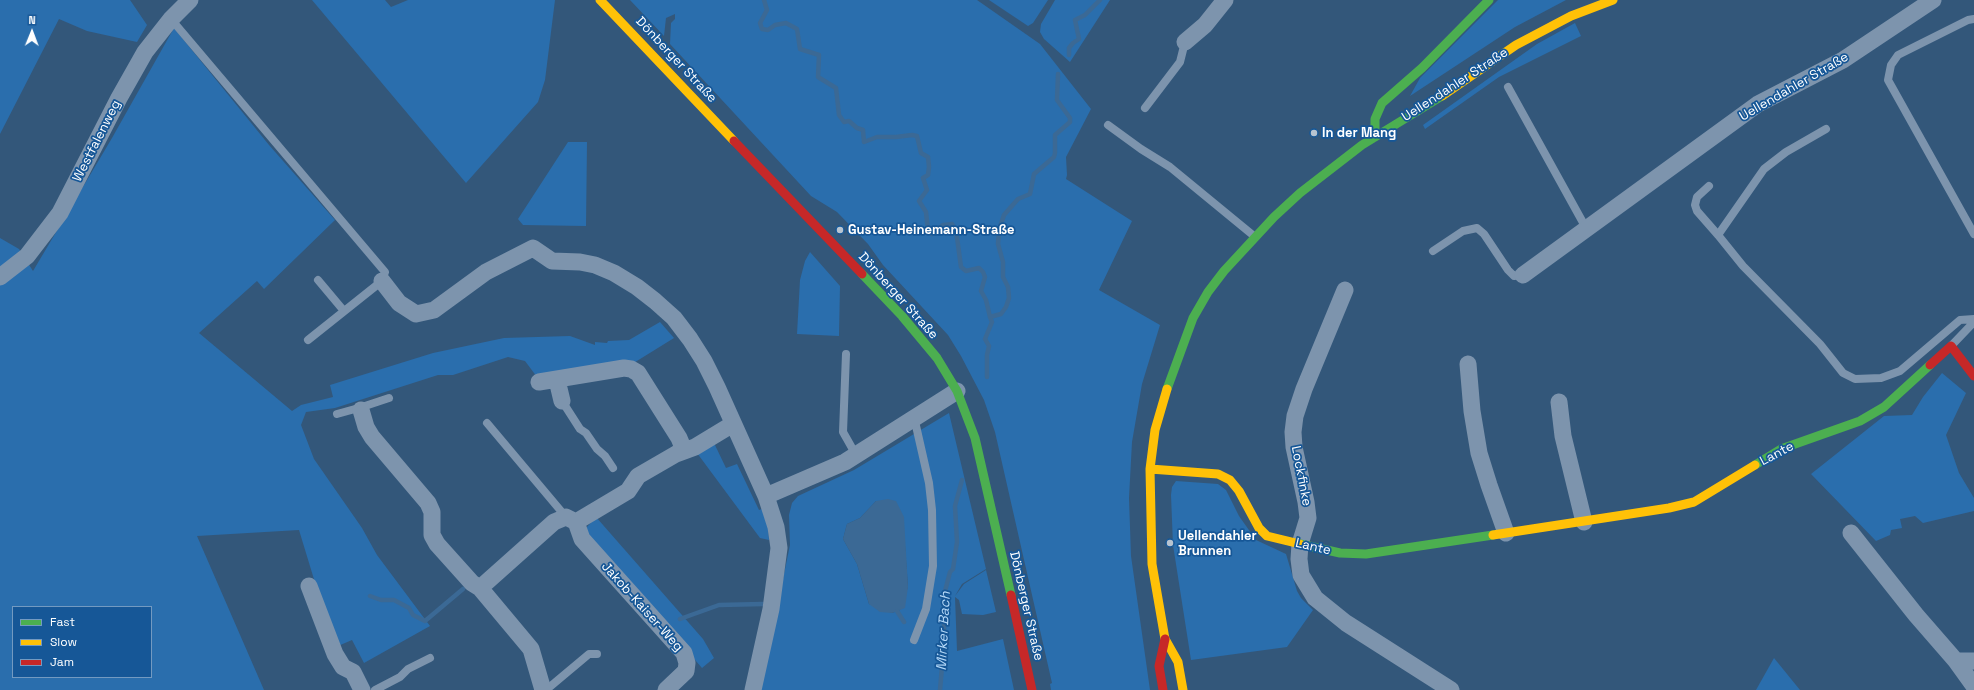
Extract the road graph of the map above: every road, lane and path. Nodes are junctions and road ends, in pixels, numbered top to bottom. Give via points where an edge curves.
1 (190, 0) edge
2 (600, 0) edge
3 (1225, 0) edge
4 (1489, 0) edge
5 (1613, 0) edge
6 (1933, 0) edge
7 (171, 19) junction
8 (1974, 19) edge
9 (1185, 42) joint
10 (1508, 87) dead end
11 (1395, 92) junction
12 (1393, 106) dead end
13 (1145, 108) dead end
14 (1108, 125) dead end
15 (1826, 129) dead end
16 (1375, 137) junction
17 (1709, 186) dead end
18 (1586, 228) junction
19 (1974, 234) edge
20 (1718, 235) junction
21 (1254, 237) junction
22 (1433, 251) dead end
23 (1523, 275) joint
24 (0, 277) edge
25 (318, 280) dead end
26 (382, 281) junction
27 (1345, 290) dead end
28 (344, 311) junction
29 (1974, 319) edge
30 (1974, 322) edge
31 (308, 340) dead end
32 (1951, 346) junction
33 (846, 354) dead end
34 (1468, 364) dead end
35 (1974, 376) edge
36 (557, 380) junction
37 (539, 382) dead end
38 (957, 391) junction
39 (389, 398) dead end
40 (562, 401) joint
41 (1559, 402) dead end
42 (361, 410) junction
43 (337, 414) dead end
44 (914, 417) junction
45 (487, 423) dead end
46 (733, 424) junction
47 (684, 450) junction
48 (856, 455) junction
49 (613, 468) dead end
50 (1150, 469) junction
51 (766, 496) junction
52 (571, 520) junction
53 (1584, 522) junction
54 (1506, 533) junction
55 (1852, 533) dead end
56 (1300, 544) junction
57 (309, 586) dead end
58 (480, 588) junction
59 (1165, 639) junction
60 (914, 640) dead end
61 (597, 654) dead end
62 (430, 658) dead end
63 (1956, 661) junction
64 (1974, 661) edge
65 (1974, 686) edge
66 (362, 690) edge
67 (375, 690) edge
68 (544, 690) edge
69 (666, 690) edge
70 (754, 690) edge
71 (1032, 690) edge
72 (1163, 690) edge
73 (1183, 690) edge
74 (1452, 690) edge

1 - 7 street, Westfalenweg
2 - 38 street, Dönberger Straße via 902,316 936,358
3 - 9 street via 1205,25
4 - 11 street
5 - 16 street, Uellendahler Straße via 1571,16 1516,45 1437,99 1394,121
6 - 18 street, Uellendahler Straße via 1843,60 1758,104
7 - 24 street, Westfalenweg via 142,58 60,212 27,256
7 - 26 lane via 385,272
8 - 19 lane via 1898,55 1891,65 1888,80
9 - 13 lane via 1180,62
10 - 18 lane
11 - 12 street
11 - 16 street via 1382,103 1377,112
14 - 21 lane via 1170,167
15 - 20 lane via 1786,152 1764,169
16 - 21 street, Uellendahler Straße via 1300,193
17 - 20 lane via 1697,197 1695,205 1697,211
18 - 23 street, Uellendahler Straße
20 - 29 lane via 1759,284 1820,344 1843,373 1855,379 1881,378 1900,371 1960,320
21 - 50 street, Uellendahler Straße via 1212,286 1193,318 1165,394 1155,430
22 - 23 lane via 1463,231 1477,228 1484,234 1508,270 1514,276
25 - 28 lane
26 - 28 lane
26 - 46 street via 399,303 416,314 434,310 486,272 533,248 552,261 595,265 637,287 674,318 704,360
27 - 56 street, Lockfinke via 1295,416 1294,447 1308,518
28 - 31 lane
30 - 32 lane, Lante
32 - 35 street
32 - 53 street, Lante via 1884,407 1860,421 1781,449 1694,502
33 - 48 lane via 843,432
34 - 54 street via 1479,453
36 - 37 street
36 - 40 street
36 - 47 street via 624,368 631,369 638,373 680,438
38 - 44 street
38 - 71 street, Dönberger Straße via 974,438
39 - 42 lane via 364,406
40 - 49 lane via 580,429
41 - 53 street via 1563,436
42 - 43 lane
42 - 58 street via 372,437 428,503 432,512 432,535 437,544 472,584
44 - 48 street
44 - 60 lane via 929,483 933,566 929,598
45 - 52 lane, Jakob-Kaiser-Weg
46 - 47 street via 696,447
46 - 51 street
47 - 52 street via 638,476 628,491
48 - 51 street
50 - 56 street, Lante via 1218,474 1230,480 1239,491 1259,528 1267,536
50 - 59 street, Uellendahler Straße via 1151,550
51 - 70 street via 776,527 779,548 771,609
52 - 58 street via 554,522
52 - 69 street, Jakob-Kaiser-Weg via 582,539 684,653 686,671
53 - 54 street, Lante
54 - 56 street, Lante via 1366,554 1340,554
55 - 63 street via 1916,615
56 - 74 street, Lockfinke via 1301,574 1315,598 1346,623
57 - 66 street via 336,654 343,667 353,672
58 - 68 street via 531,649
59 - 72 street, Uellendahler Straße via 1159,666
59 - 73 street, Uellendahler Straße via 1178,662
61 - 68 lane via 589,654
62 - 67 lane
63 - 64 street
63 - 65 street

